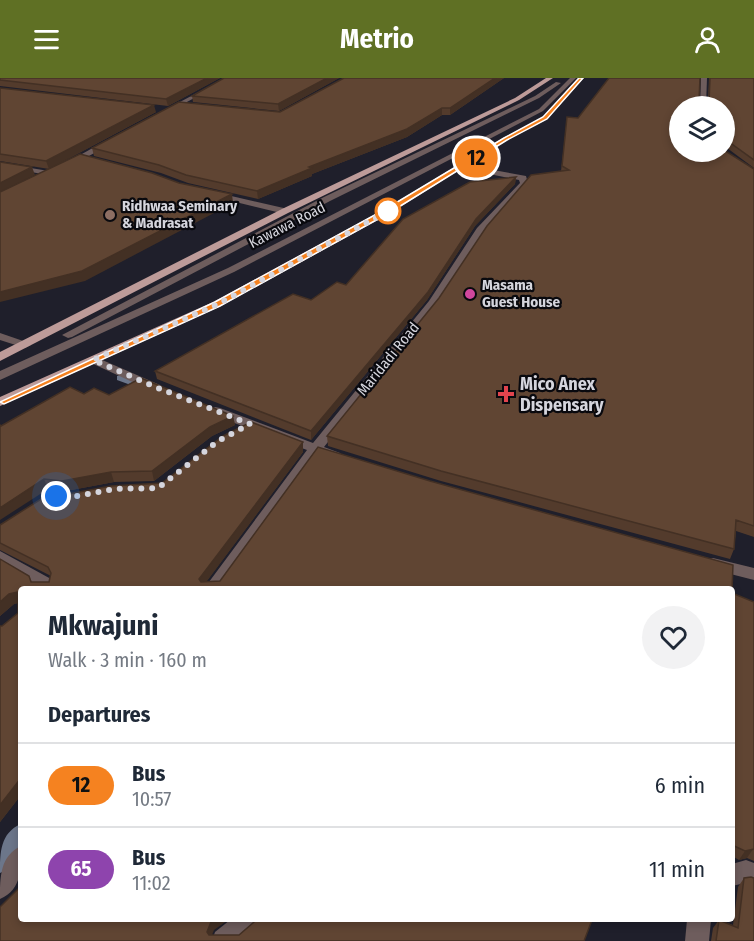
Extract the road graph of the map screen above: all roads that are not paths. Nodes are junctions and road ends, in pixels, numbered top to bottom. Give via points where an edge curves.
1 (229, 78) edge
2 (550, 78) edge
3 (562, 78) edge
4 (573, 78) edge
5 (581, 78) edge
6 (704, 78) edge
7 (703, 96) edge
8 (177, 105) junction
9 (189, 106) edge
10 (158, 112) edge
11 (120, 136) edge
12 (81, 158) junction
13 (98, 161) edge
14 (0, 165) edge
15 (463, 166) junction
16 (49, 173) junction
17 (39, 178) edge
18 (205, 192) edge
19 (285, 211) junction
20 (0, 336) edge
21 (25, 345) junction
22 (0, 357) edge
23 (93, 360) junction
24 (0, 368) edge
25 (0, 376) edge
26 (168, 393) edge
27 (0, 402) edge
28 (199, 405) edge
29 (250, 424) junction
30 (228, 435) edge
31 (315, 449) junction
32 (348, 459) edge
33 (0, 557) edge
34 (696, 559) edge
35 (754, 574) edge
36 (44, 586) edge
37 (215, 586) edge
38 (18, 861) edge
39 (735, 874) edge
40 (754, 874) edge
41 (0, 887) edge
42 (245, 922) edge
43 (699, 922) edge
44 (224, 941) edge
45 (697, 941) edge

1 - 8 street
2 - 19 main road, Kawawa Road via 501,108
3 - 24 street, Kawawa Road via 537,97
4 - 25 street, Kawawa Road via 541,110 231,270
5 - 15 main road, Kawawa Road via 545,118
6 - 7 street
8 - 9 street
8 - 10 street
11 - 12 street
12 - 13 street
12 - 16 street
14 - 16 street
15 - 23 main road, Kawawa Road via 218,304
15 - 31 street, Maridadi Road via 523,178 524,183 480,230 433,303
16 - 17 street
18 - 19 street
19 - 21 main road, Kawawa Road
20 - 21 street
21 - 22 main road, Kawawa Road
23 - 26 street
23 - 27 main road, Kawawa Road
28 - 29 street
29 - 30 street
29 - 31 street
31 - 32 street
31 - 37 street, Maridadi Road
33 - 36 street
34 - 35 street
38 - 41 street
39 - 40 street
42 - 44 street
43 - 45 street

